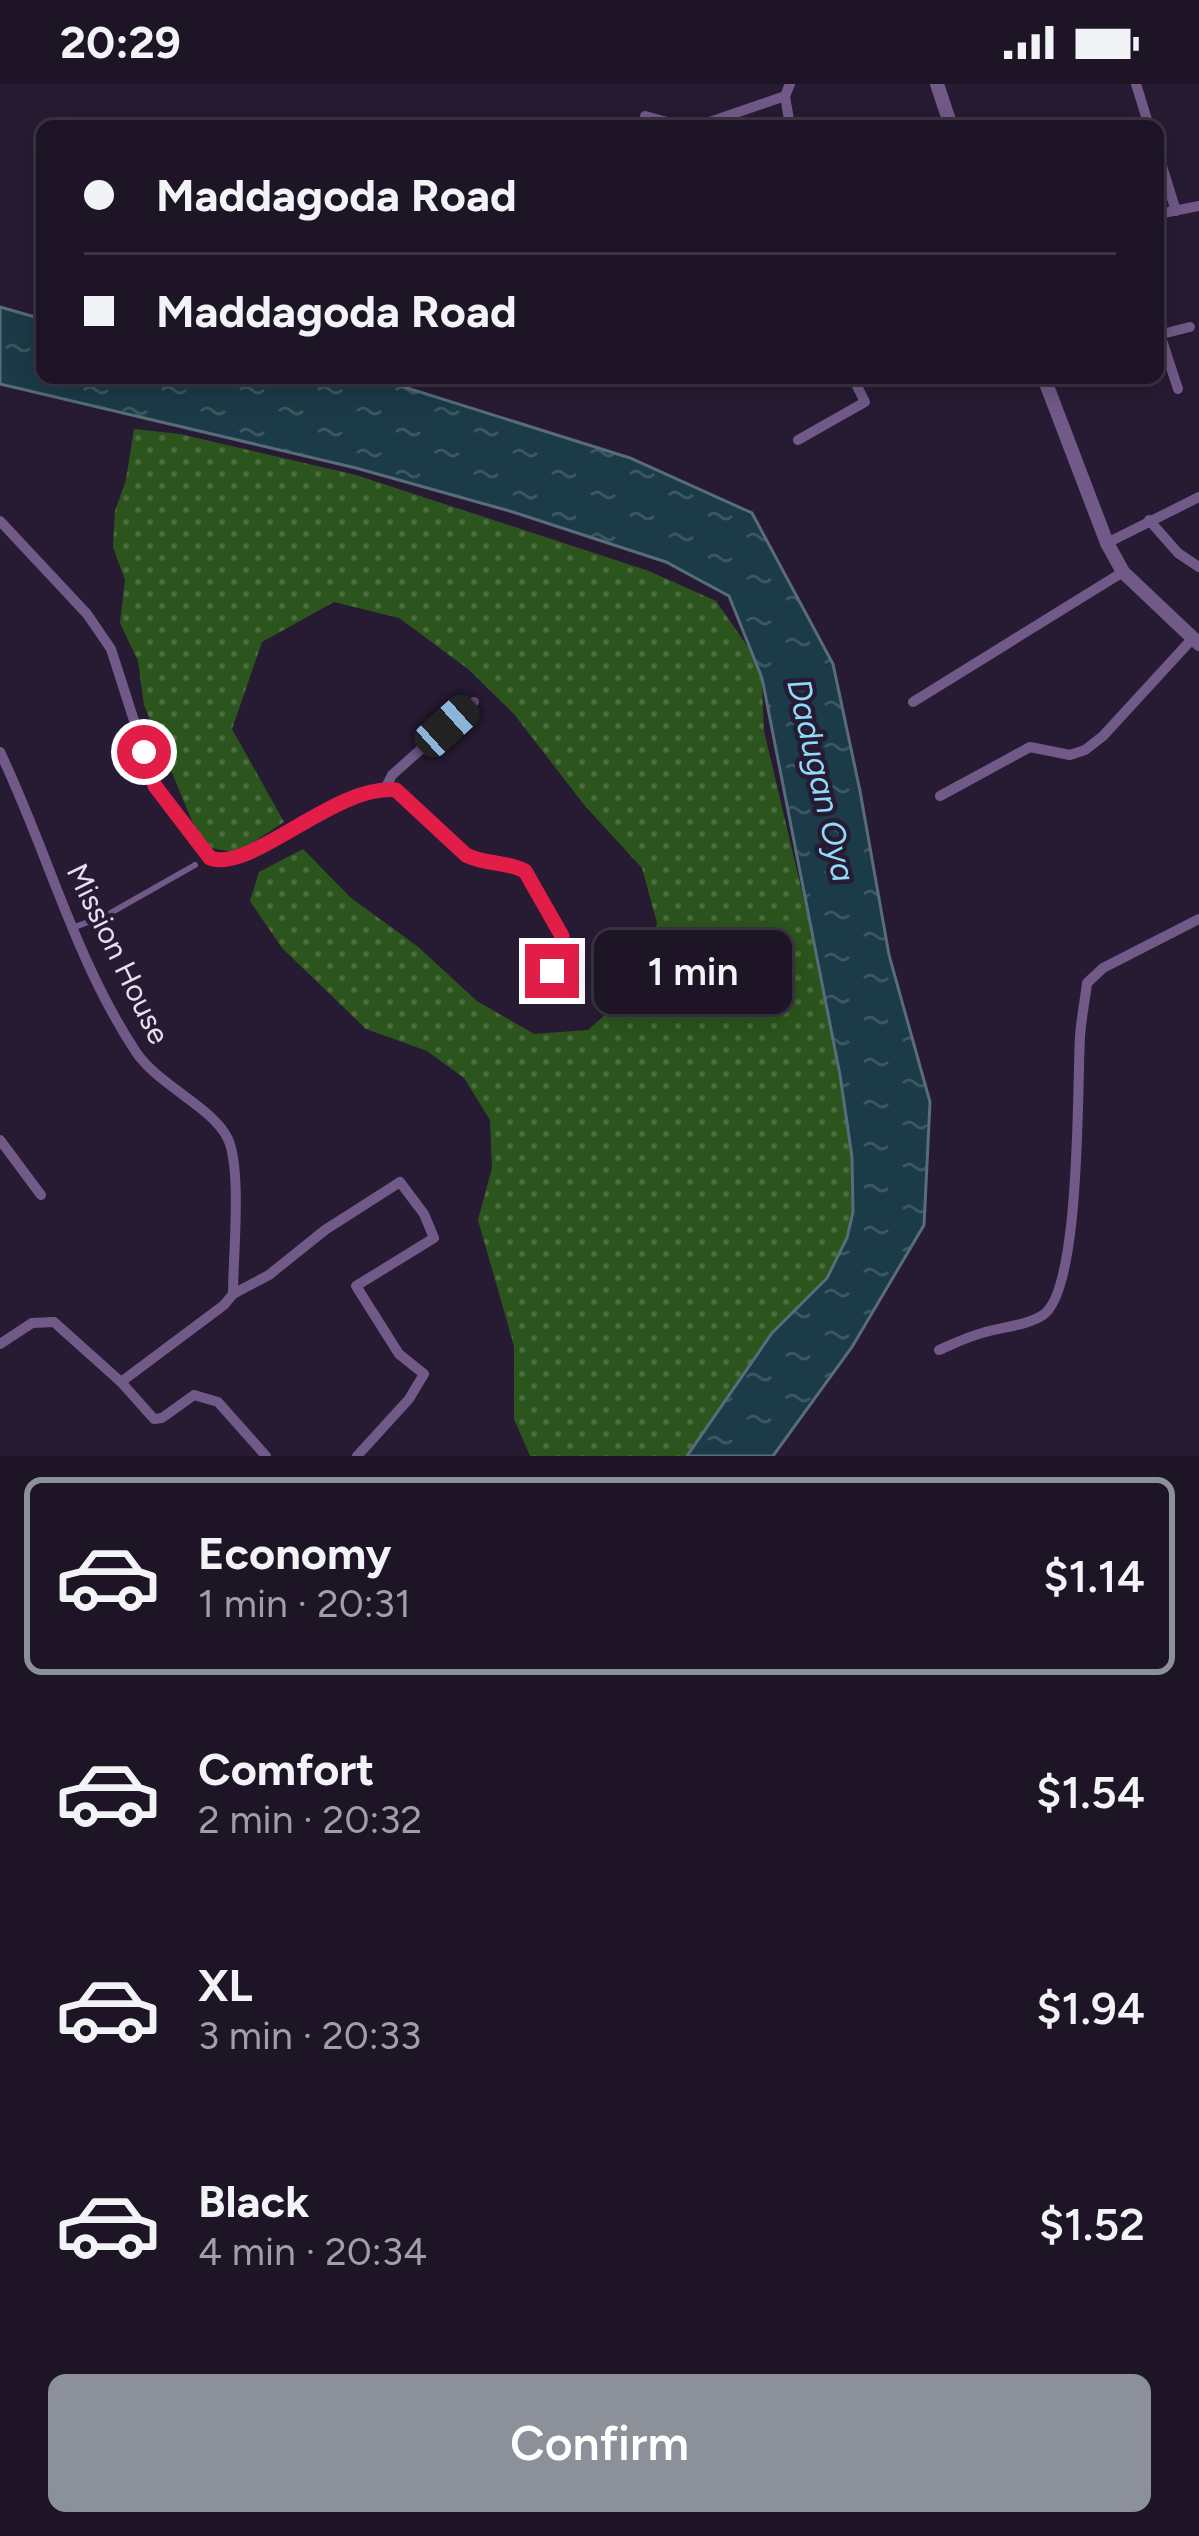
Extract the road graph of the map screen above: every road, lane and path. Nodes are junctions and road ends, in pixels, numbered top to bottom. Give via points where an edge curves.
1 (937, 84) edge
2 (1136, 84) edge
3 (788, 90) edge
4 (645, 116) dead end
5 (660, 120) edge
6 (713, 120) edge
7 (790, 120) edge
8 (949, 120) edge
9 (1148, 120) edge
10 (1164, 172) edge
11 (1199, 206) edge
12 (1176, 211) junction
13 (1164, 213) edge
14 (1190, 327) dead end
15 (1164, 333) edge
16 (1164, 348) edge
17 (856, 384) edge
18 (1046, 384) edge
19 (1178, 389) dead end
20 (798, 440) dead end
21 (1199, 497) edge
22 (1149, 520) junction
23 (0, 521) edge
24 (1107, 543) junction
25 (1199, 567) edge
26 (1123, 572) junction
27 (1196, 641) edge
28 (474, 702) dead end
29 (913, 702) dead end
30 (0, 752) edge
31 (385, 789) junction
32 (940, 796) dead end
33 (195, 865) dead end
34 (1199, 919) edge
35 (72, 928) junction
36 (552, 971) dead end
37 (0, 1140) edge
38 (41, 1195) dead end
39 (233, 1294) junction
40 (0, 1344) edge
41 (939, 1350) dead end
42 (121, 1382) junction
43 (266, 1456) edge
44 (357, 1456) edge

1 - 8 street
2 - 9 street
3 - 6 street
3 - 7 street
4 - 5 street
10 - 12 street
11 - 12 street
12 - 13 street
14 - 15 street
16 - 19 street
17 - 20 street via 865,402
18 - 24 street
21 - 22 street
22 - 24 street
22 - 25 street
23 - 31 street via 111,649 155,786 210,858 240,857 334,804
24 - 26 street
26 - 27 street
26 - 29 street
27 - 32 street via 1084,751 1030,748
28 - 31 street
30 - 35 street, Mission House
31 - 36 street via 396,790 466,855 525,871 562,936
33 - 35 lane
34 - 41 street via 1087,982 1077,1164 1056,1299 1028,1322
35 - 39 street, Mission House via 154,1077 228,1140
37 - 38 street
39 - 42 street
39 - 44 street via 400,1182 434,1238 356,1286 399,1354 424,1374
40 - 42 street via 32,1323 54,1322
42 - 43 street via 154,1419 194,1395 218,1402

